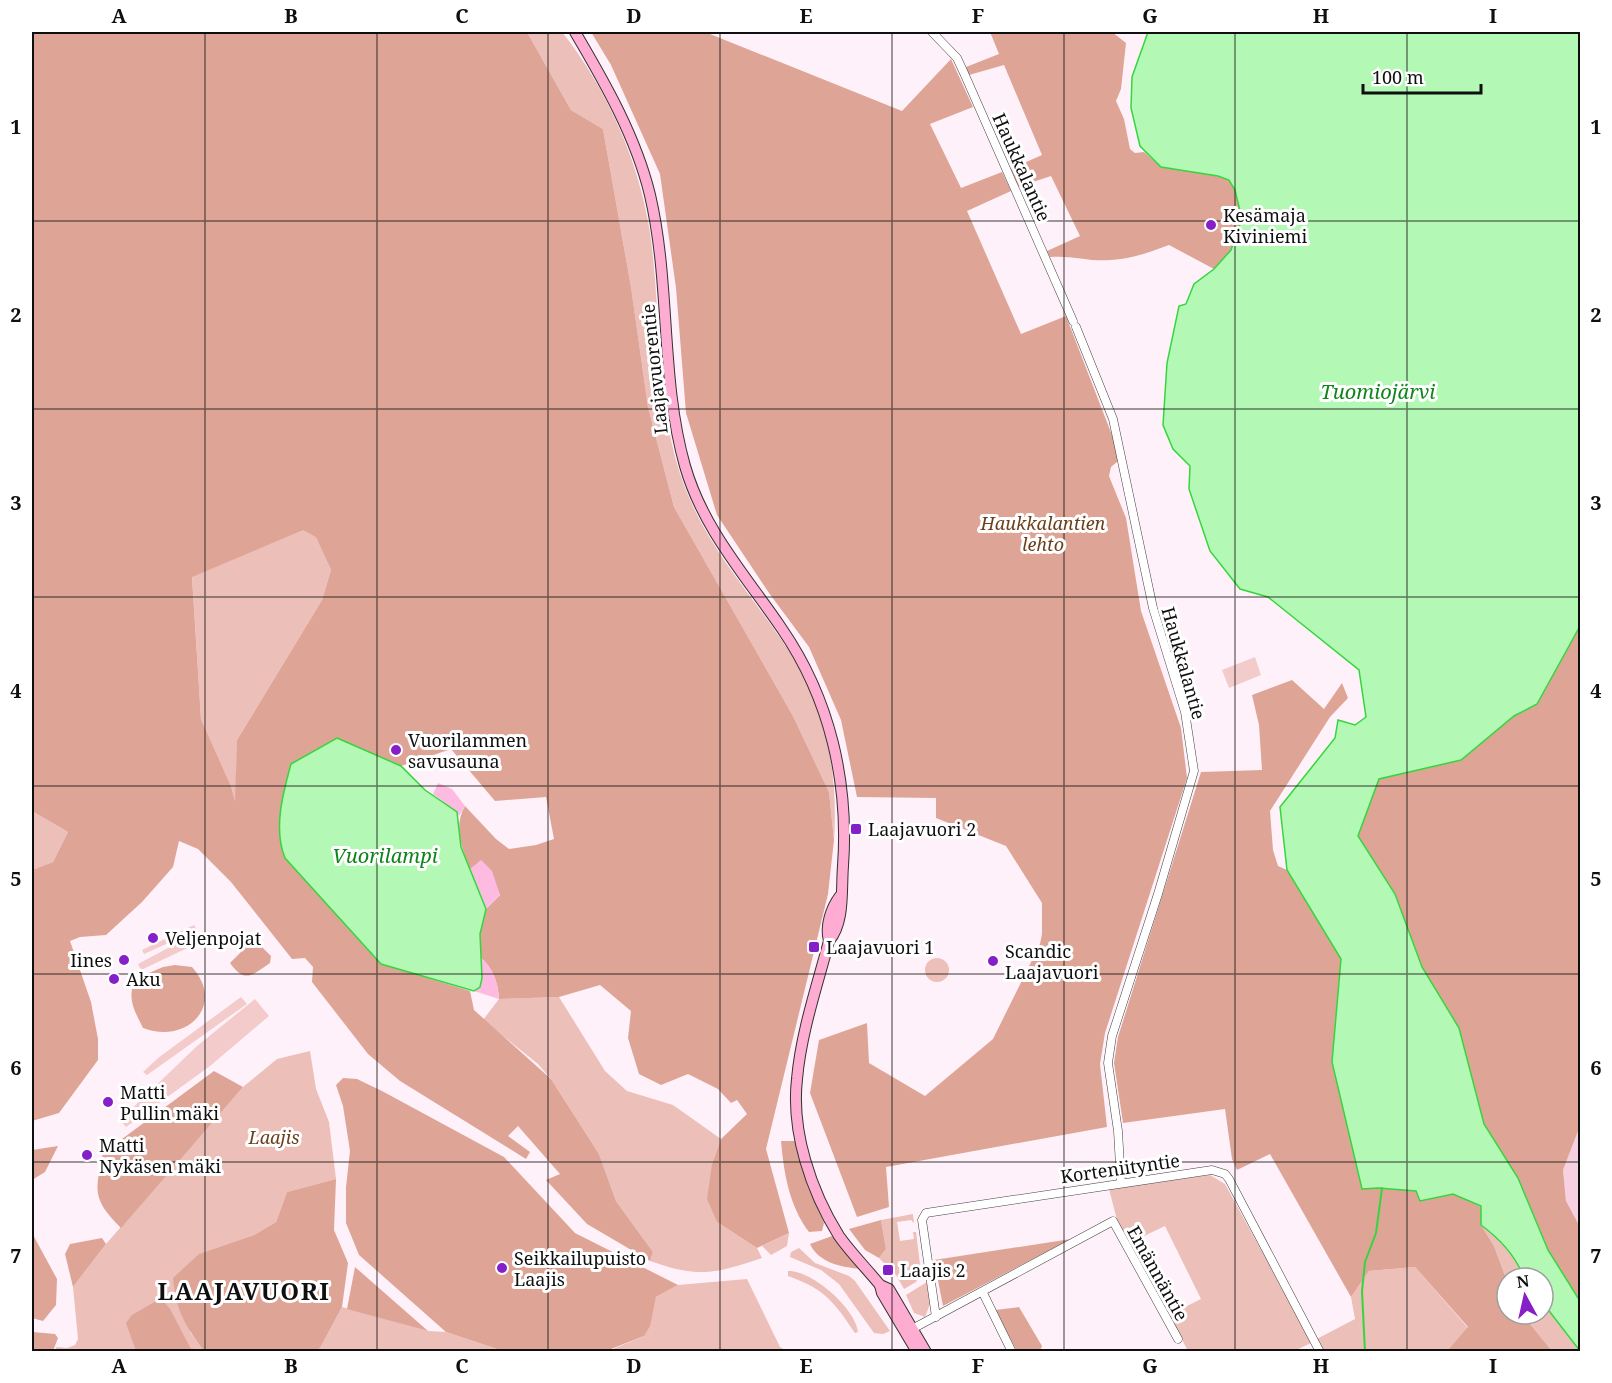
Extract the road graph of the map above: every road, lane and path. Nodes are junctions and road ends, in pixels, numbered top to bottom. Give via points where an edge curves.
1 (575, 32) edge
2 (932, 32) edge
3 (1121, 1183) junction
4 (880, 1285) junction
5 (983, 1293) junction
6 (936, 1317) junction
7 (914, 1328) junction
8 (1178, 1339) dead end
9 (917, 1352) edge
10 (926, 1352) edge
11 (1012, 1352) edge
12 (1320, 1352) edge

1 - 4 street, Laajavuorentie via 627,132 650,198 660,260 675,429 693,488 720,544 783,630 823,705 834,745 844,811 840,896 831,913 829,941 796,1080 799,1131 821,1203 841,1238
2 - 3 street, Haukkalantie via 960,66 1113,419 1153,609 1185,712 1194,771 1112,1036 1108,1063
3 - 6 street, Korteniityntie via 926,1212 922,1220
3 - 12 street, Korteniityntie via 1212,1170 1225,1174
4 - 7 street, Laajavuorentie via 889,1289
4 - 9 street, Laajavuorentie
5 - 6 street
5 - 8 street, Emännäntie via 1113,1221
5 - 11 street
6 - 7 street
7 - 10 street, Laajavuorentie

